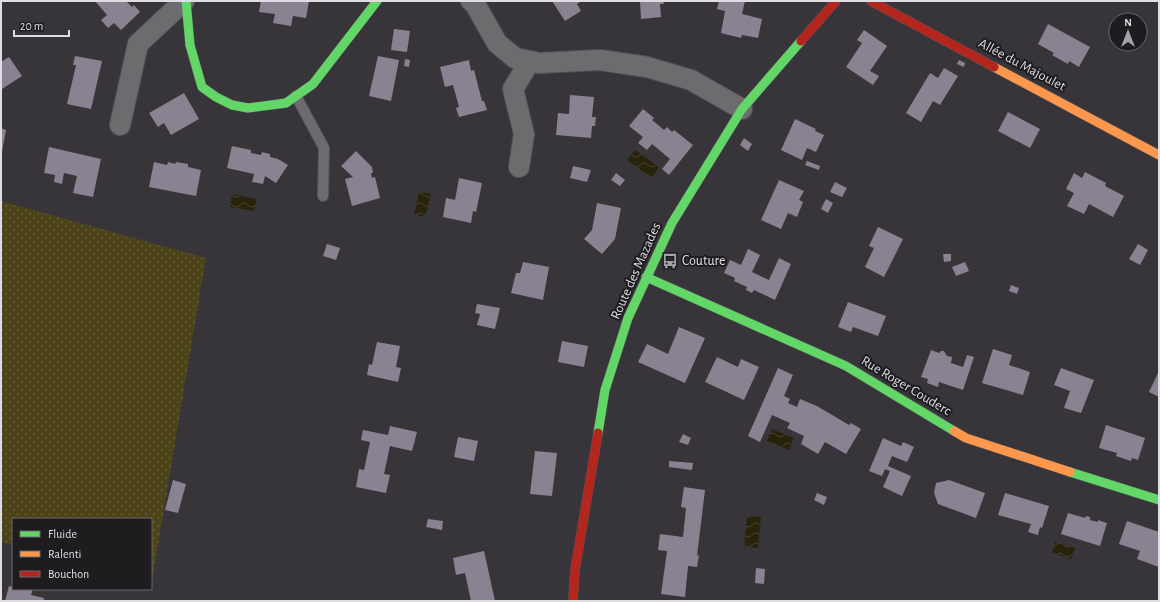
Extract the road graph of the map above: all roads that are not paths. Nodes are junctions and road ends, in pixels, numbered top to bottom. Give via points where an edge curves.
1 (185, 1) edge
2 (377, 1) edge
3 (471, 1) edge
4 (836, 1) edge
5 (870, 1) edge
6 (530, 61) junction
7 (296, 96) junction
8 (742, 109) junction
9 (120, 125) dead end
10 (1159, 155) edge
11 (519, 167) dead end
12 (323, 196) dead end
13 (646, 276) junction
14 (1159, 500) edge
15 (573, 601) edge

1 - 7 street via 190,45 202,87 216,98 248,108 286,103
1 - 9 street via 138,44
2 - 7 street via 314,84
3 - 6 street via 497,43 515,58
4 - 8 street, Route des Mazades
5 - 10 street, Allée du Majoulet
6 - 8 street via 539,63 600,60 647,67 690,80
6 - 11 street via 513,89 524,134
7 - 12 lane via 324,148
8 - 13 street, Route des Mazades via 672,223
13 - 14 street, Rue Roger Couderc via 846,366 966,438
13 - 15 street, Route des Mazades via 628,318 605,390 575,570

